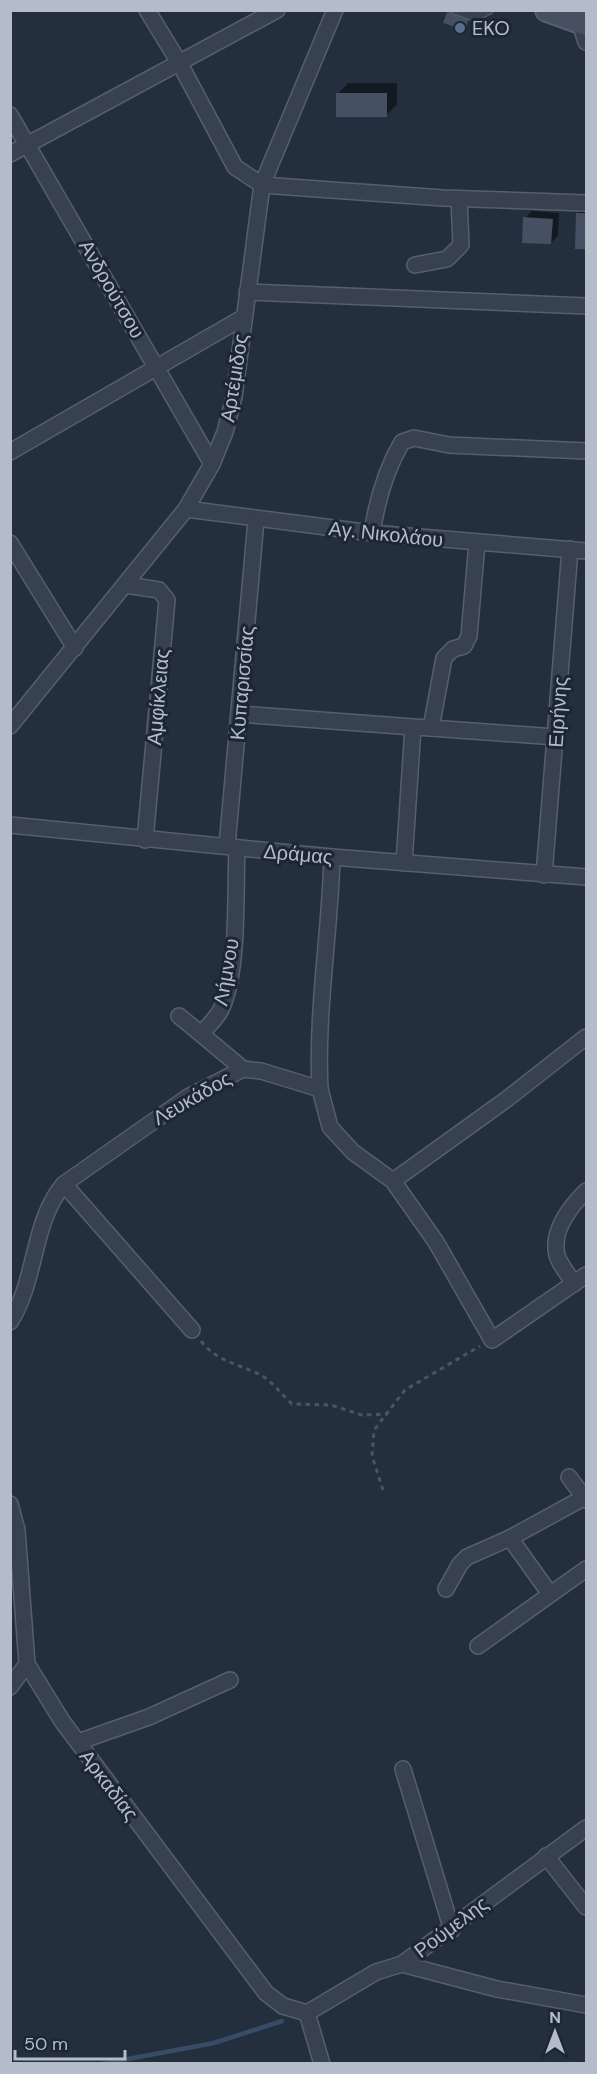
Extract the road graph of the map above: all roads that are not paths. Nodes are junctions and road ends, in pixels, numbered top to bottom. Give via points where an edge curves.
1 (147, 10) edge
2 (277, 10) edge
3 (335, 10) edge
4 (456, 10) edge
5 (489, 10) edge
6 (547, 10) edge
7 (582, 24) edge
8 (180, 64) junction
9 (10, 115) edge
10 (28, 144) junction
11 (10, 154) edge
12 (262, 185) junction
13 (459, 199) junction
14 (586, 203) edge
15 (415, 265) dead end
16 (247, 292) junction
17 (586, 306) edge
18 (244, 317) junction
19 (156, 366) junction
20 (586, 451) edge
21 (10, 452) edge
22 (212, 464) junction
23 (186, 509) junction
24 (256, 520) junction
25 (372, 533) junction
26 (10, 543) edge
27 (477, 543) junction
28 (570, 549) junction
29 (586, 551) edge
30 (126, 585) junction
31 (75, 648) junction
32 (239, 714) junction
33 (10, 726) edge
34 (413, 727) junction
35 (431, 728) junction
36 (556, 737) junction
37 (10, 825) edge
38 (145, 840) junction
39 (232, 847) junction
40 (332, 857) junction
41 (404, 862) junction
42 (544, 874) junction
43 (586, 878) edge
44 (179, 1016) dead end
45 (201, 1034) junction
46 (586, 1037) edge
47 (243, 1069) junction
48 (320, 1089) junction
49 (393, 1181) junction
50 (64, 1184) junction
51 (586, 1191) edge
52 (580, 1280) edge
53 (10, 1322) edge
54 (192, 1330) road end
55 (569, 1477) dead end
56 (586, 1498) edge
57 (10, 1504) edge
58 (510, 1538) junction
59 (586, 1569) edge
60 (446, 1588) dead end
61 (550, 1594) junction
62 (478, 1646) dead end
63 (27, 1664) junction
64 (230, 1680) dead end
65 (10, 1687) edge
66 (78, 1742) junction
67 (404, 1769) dead end
68 (586, 1828) edge
69 (546, 1856) junction
70 (586, 1907) edge
71 (452, 1930) junction
72 (402, 1965) junction
73 (586, 2005) edge
74 (308, 2013) junction
75 (322, 2064) edge

1 - 8 street
2 - 8 street
3 - 12 street, Αρτέμιδος
4 - 5 lane via 475,17
6 - 7 main road
8 - 10 street
8 - 12 street via 235,167
9 - 10 street, Ανδρούτσου
10 - 11 street
10 - 19 street, Ανδρούτσου
12 - 13 street
12 - 16 street, Αρτέμιδος
13 - 14 street
13 - 15 street via 461,245 447,260
16 - 17 street
16 - 18 street, Αρτέμιδος
18 - 19 street
18 - 22 street, Αρτέμιδος via 234,397
19 - 21 street
19 - 22 street, Ανδρούτσου
20 - 25 street via 449,445 414,438 402,442 377,497
22 - 23 street, Αρτέμιδος
23 - 24 street, Αγ. Νικολάου
23 - 30 street, Αρτέμιδος
24 - 25 street, Αγ. Νικολάου
24 - 32 street, Κυπαρισσίας
25 - 27 street, Αγ. Νικολάου
26 - 31 street
27 - 28 street, Αγ. Νικολάου
27 - 35 street via 469,636 464,646 453,649 444,658
28 - 29 street, Αγ. Νικολάου
28 - 36 street, Ειρήνης
30 - 31 street, Αρτέμιδος
30 - 38 street, Αμφίκλειας via 159,590 167,600
31 - 33 street, Αρτέμιδος
32 - 34 street
32 - 39 street, Κυπαρισσίας
34 - 35 street
34 - 41 street
35 - 36 street
36 - 42 street, Ειρήνης
37 - 38 street, Δράμας
38 - 39 street, Δράμας
39 - 40 street, Δράμας
39 - 45 street, Λήμνου via 231,968 224,1004
40 - 41 street, Δράμας
40 - 48 street via 318,1060
41 - 42 street, Δράμας
42 - 43 street, Δράμας
44 - 45 street
45 - 47 street
46 - 49 street
47 - 48 street, Λευκάδος
47 - 50 street, Λευκάδος via 188,1097
48 - 49 street via 330,1127 353,1152
49 - 52 street via 436,1242 492,1340
50 - 53 street, Λευκάδος via 50,1205 25,1290
50 - 54 street
51 - 52 street via 562,1224 556,1241 557,1256
55 - 56 street
56 - 58 street
57 - 63 street, Αρκαδίας via 17,1530
58 - 60 street via 467,1557
58 - 61 street
59 - 61 street
61 - 62 street
63 - 65 street
63 - 66 street, Αρκαδίας
64 - 66 street via 149,1717
66 - 74 street, Αρκαδίας via 266,1993 283,2006
67 - 71 street
68 - 69 street, Ρούμελης
69 - 70 street
69 - 71 street, Ρούμελης
71 - 72 street, Ρούμελης
72 - 73 street via 497,1989
72 - 74 street, Ρούμελης via 376,1972
74 - 75 street

